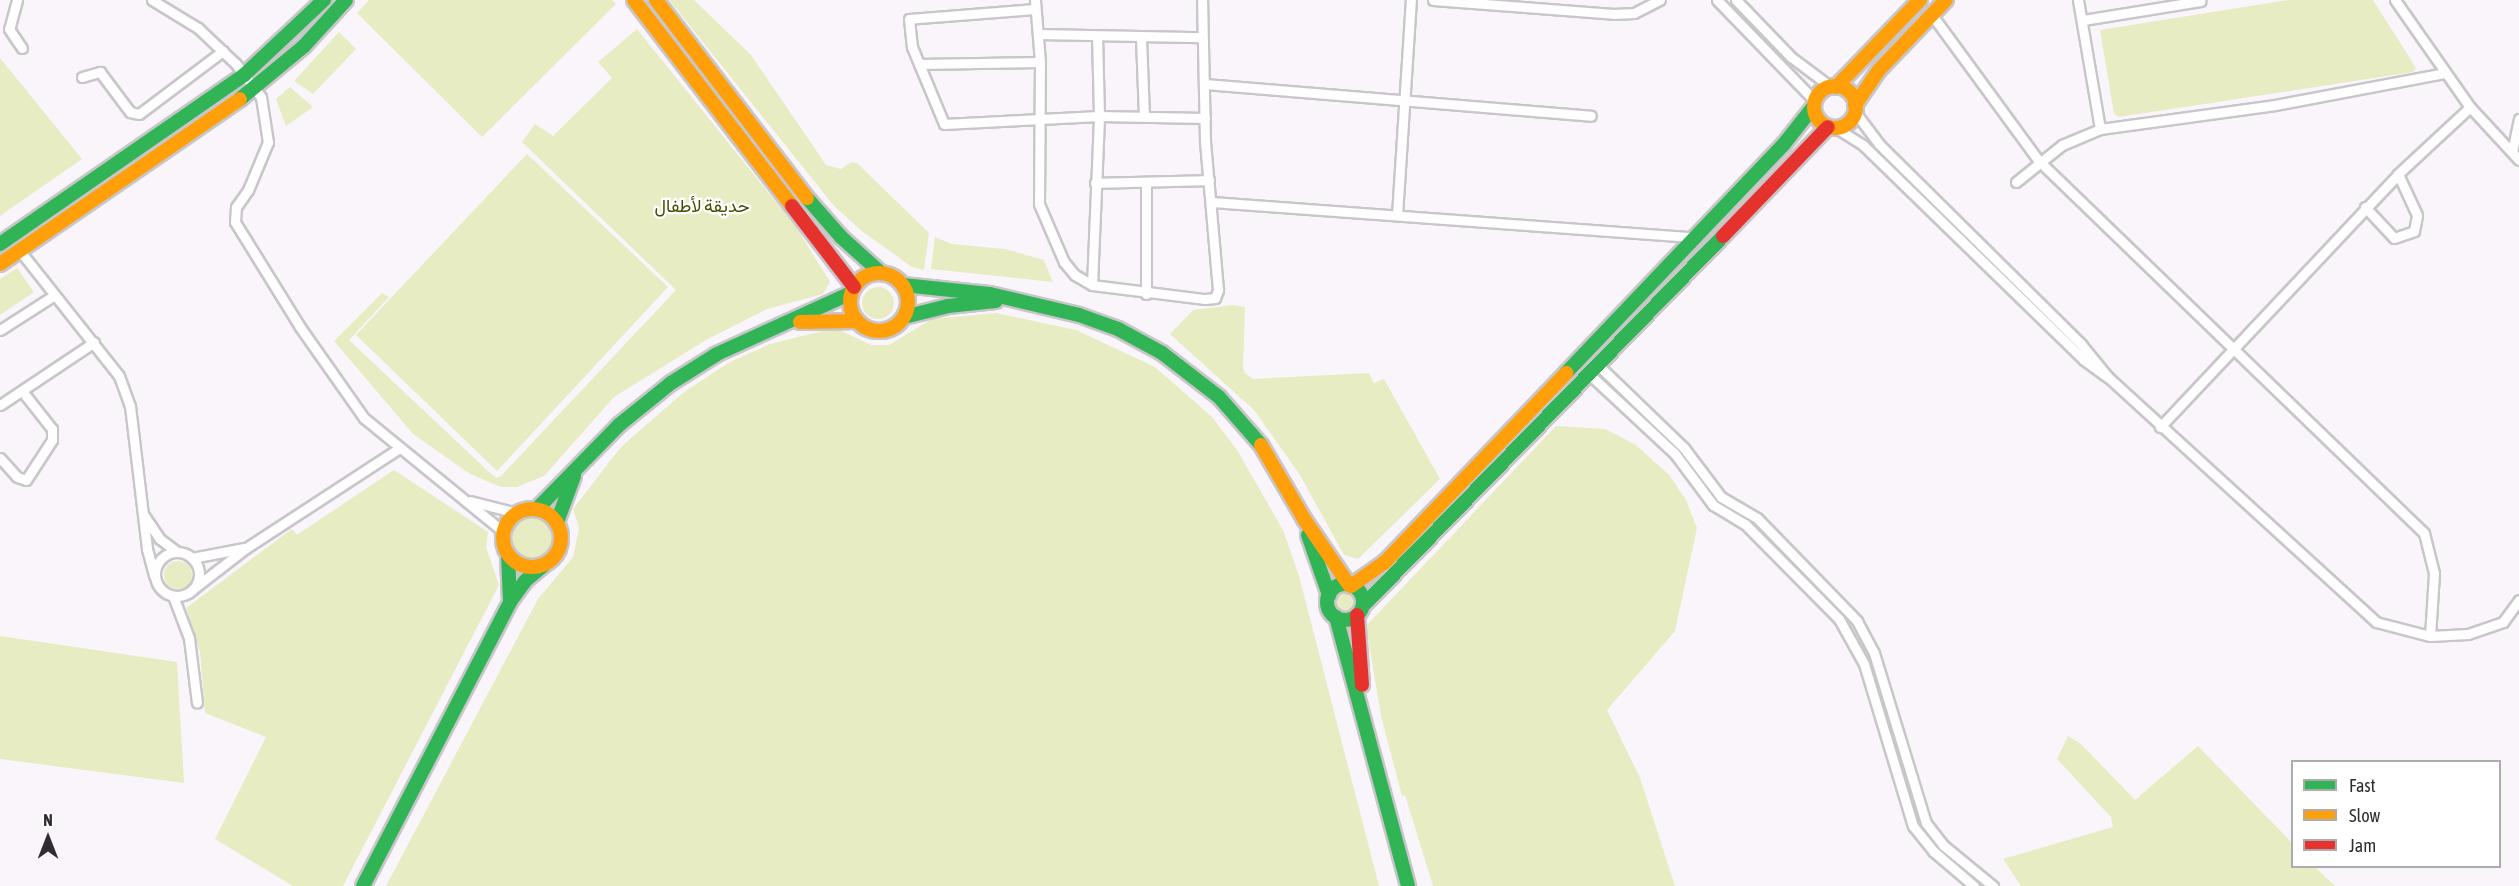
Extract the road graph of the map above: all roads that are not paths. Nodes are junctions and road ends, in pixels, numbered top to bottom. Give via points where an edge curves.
1 (17, 0) edge
2 (152, 0) edge
3 (324, 0) edge
4 (346, 0) edge
5 (634, 0) edge
6 (656, 0) edge
7 (1202, 0) edge
8 (1411, 0) edge
9 (1433, 0) edge
10 (1660, 0) edge
11 (1717, 0) edge
12 (1736, 0) edge
13 (1920, 0) edge
14 (1946, 0) edge
15 (2079, 0) edge
16 (2200, 0) edge
17 (2396, 0) edge
18 (1035, 4) edge
19 (1932, 15) junction
20 (2083, 20) junction
21 (1039, 34) junction
22 (1097, 36) junction
23 (1203, 37) junction
24 (1141, 38) junction
25 (22, 48) dead end
26 (223, 51) junction
27 (1040, 62) junction
28 (918, 64) junction
29 (2444, 74) junction
30 (244, 75) junction
31 (82, 77) dead end
32 (1205, 84) junction
33 (1833, 87) junction
34 (256, 88) junction
35 (1402, 99) junction
36 (1814, 104) junction
37 (2470, 107) junction
38 (1855, 109) junction
39 (1099, 116) junction
40 (1592, 116) dead end
41 (1144, 117) junction
42 (1041, 118) junction
43 (1205, 118) junction
44 (2519, 119) edge
45 (1832, 128) junction
46 (2100, 129) junction
47 (2512, 152) junction
48 (2038, 160) junction
49 (2519, 160) edge
50 (2398, 174) junction
51 (1209, 180) junction
52 (2016, 182) dead end
53 (1095, 183) junction
54 (1146, 184) junction
55 (1213, 202) junction
56 (2366, 207) junction
57 (1397, 215) junction
58 (1694, 237) junction
59 (0, 244) edge
60 (20, 251) junction
61 (0, 264) edge
62 (881, 273) junction
63 (903, 285) junction
64 (1092, 285) junction
65 (852, 290) junction
66 (1146, 294) junction
67 (52, 296) junction
68 (1010, 299) junction
69 (904, 317) junction
70 (857, 321) junction
71 (783, 324) junction
72 (0, 330) edge
73 (94, 342) junction
74 (2236, 350) junction
75 (1593, 369) junction
76 (2108, 377) junction
77 (22, 392) junction
78 (0, 405) edge
79 (2160, 427) junction
80 (398, 449) junction
81 (0, 458) edge
82 (575, 472) junction
83 (463, 498) junction
84 (537, 509) junction
85 (142, 512) junction
86 (517, 513) junction
87 (1304, 519) junction
88 (557, 522) junction
89 (504, 532) junction
90 (246, 548) junction
91 (177, 552) junction
92 (508, 555) junction
93 (192, 558) junction
94 (544, 565) junction
95 (154, 576) junction
96 (1350, 585) junction
97 (193, 589) junction
98 (1329, 595) junction
99 (173, 596) junction
100 (2519, 600) edge
101 (510, 602) junction
102 (1360, 610) junction
103 (1336, 617) junction
104 (2430, 636) junction
105 (197, 703) dead end
106 (1361, 708) junction
107 (363, 886) edge
108 (1408, 886) edge
109 (1974, 886) edge
110 (1993, 886) edge

1 - 25 street via 9,29
2 - 26 street via 198,28
3 - 30 street
4 - 34 street via 304,46
5 - 65 street
6 - 62 street via 802,192 841,237
7 - 23 street
8 - 35 street
9 - 10 street via 1624,14
11 - 36 street
12 - 33 street via 1791,57
13 - 33 street
14 - 19 street
15 - 20 street
16 - 20 street
17 - 29 street
18 - 21 street
18 - 28 street via 909,19
19 - 38 street via 1879,70
19 - 48 street
20 - 46 street
21 - 22 street
21 - 27 street
22 - 24 street
22 - 39 street
23 - 24 street
23 - 32 street
24 - 41 street
26 - 30 street
26 - 31 street via 140,114 130,112 100,72
27 - 28 street
27 - 42 street
28 - 42 street via 944,124
29 - 37 street
29 - 46 street via 2275,105
30 - 34 street
30 - 59 street
32 - 35 street
32 - 43 street
33 - 36 street
33 - 38 street via 1847,91
34 - 60 street
34 - 80 street via 267,121 268,142 248,190 236,207 237,228 345,394
35 - 40 street
35 - 57 street
36 - 45 street via 1816,117
36 - 58 street via 1784,144
37 - 47 street
37 - 50 street
38 - 45 street via 1848,123
38 - 76 street via 1879,144 2081,344
39 - 41 street
39 - 42 street
39 - 53 street
41 - 43 street
42 - 64 street via 1041,214 1068,270
43 - 51 street
44 - 47 street
45 - 75 street
45 - 76 street via 1863,145 2079,355
46 - 48 street via 2071,140
47 - 49 street
48 - 52 street
48 - 74 street
50 - 56 street
50 - 56 street via 2417,215 2414,231 2394,238
51 - 54 street
51 - 55 street
53 - 54 street
53 - 64 street
54 - 66 street
55 - 57 street
55 - 66 street via 1218,295 1205,299
56 - 74 street
57 - 58 street
58 - 96 street via 1385,562
60 - 61 street
60 - 67 street
62 - 63 street
62 - 65 street via 865,276
63 - 68 street
63 - 69 street via 909,301
64 - 66 street
65 - 70 street via 852,313
65 - 71 street
67 - 72 street
67 - 73 street
68 - 69 street via 948,306
68 - 87 street via 1079,315 1118,329 1185,369 1219,397 1260,443
69 - 70 street via 882,331
70 - 71 street
71 - 82 street via 717,354 651,397
73 - 77 street
73 - 85 street via 119,376 130,406
74 - 79 street
74 - 104 street via 2424,533 2434,573
75 - 102 street
75 - 109 street via 1675,454 1713,505 1745,524 1839,619 1864,664 1913,826 1933,851
75 - 110 street via 1684,448 1721,497 1751,513 1850,611 1874,653 1926,823 1943,845
76 - 79 street
77 - 78 street
77 - 81 street via 52,429 52,440 26,480 17,477
79 - 104 street via 2376,622
80 - 83 street
80 - 90 street
82 - 84 street
82 - 88 street
83 - 86 street
83 - 89 street
84 - 86 street
84 - 88 street
85 - 91 street via 160,539
85 - 95 street
86 - 89 street
87 - 96 street
87 - 98 street
88 - 94 street via 561,545
89 - 92 street
90 - 93 street
90 - 97 street
91 - 93 street
91 - 95 street via 164,557
92 - 94 street via 521,566
92 - 101 street
93 - 97 street via 199,576
94 - 101 street via 525,581
95 - 99 street via 161,589
96 - 98 street via 1339,585
96 - 102 street via 1361,595
97 - 99 street
98 - 103 street via 1329,609
99 - 105 street via 189,638
100 - 104 street via 2503,622 2492,628
101 - 107 street
102 - 103 street via 1345,620
102 - 106 street
103 - 106 street
106 - 108 street

